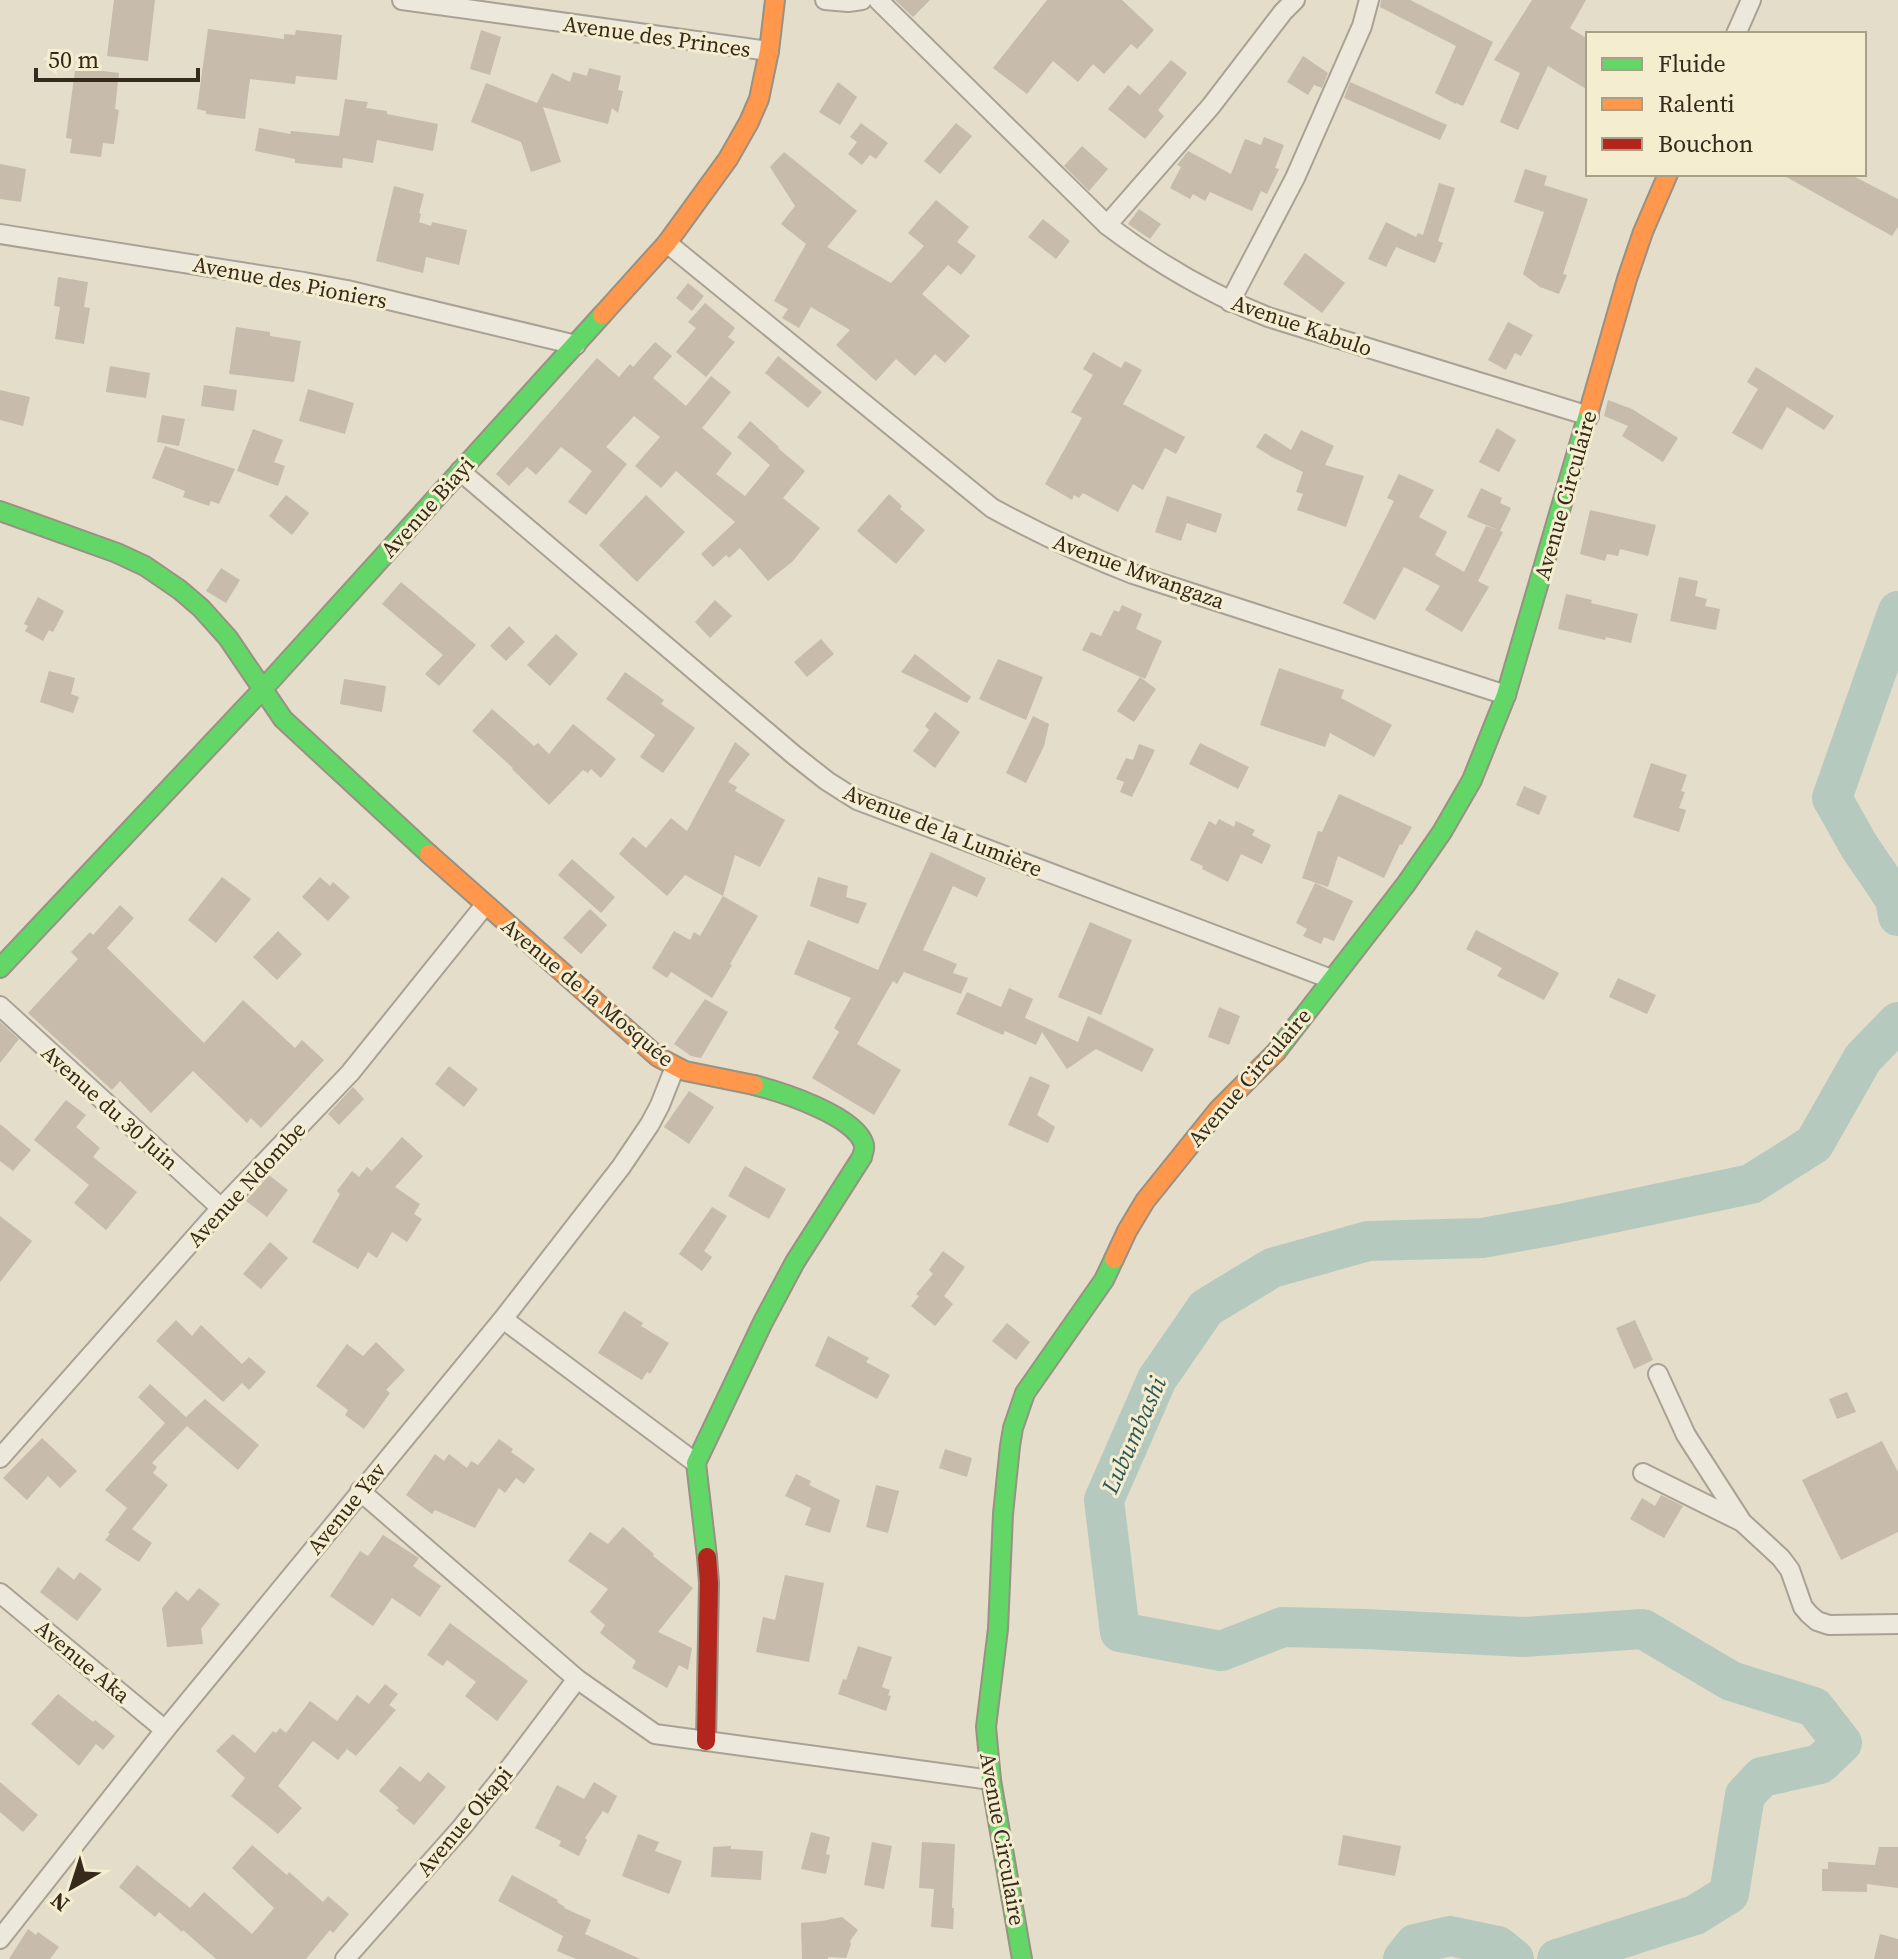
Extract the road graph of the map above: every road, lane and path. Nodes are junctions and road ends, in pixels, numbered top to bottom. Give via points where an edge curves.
1 (402, 0) edge
2 (775, 0) edge
3 (825, 0) edge
4 (862, 0) edge
5 (878, 0) edge
6 (1295, 0) edge
7 (1369, 0) edge
8 (1751, 0) edge
9 (1737, 32) edge
10 (769, 51) junction
11 (1667, 176) edge
12 (1107, 225) junction
13 (0, 234) edge
14 (667, 243) junction
15 (1230, 302) junction
16 (576, 345) junction
17 (1589, 416) junction
18 (460, 471) junction
19 (0, 511) edge
20 (262, 690) junction
21 (1506, 695) junction
22 (485, 905) junction
23 (0, 968) edge
24 (1331, 979) junction
25 (0, 1006) edge
26 (675, 1067) junction
27 (221, 1208) junction
28 (503, 1319) junction
29 (1658, 1374) dead end
30 (0, 1458) edge
31 (696, 1463) junction
32 (1643, 1473) dead end
33 (360, 1491) junction
34 (1742, 1522) junction
35 (0, 1593) edge
36 (1898, 1624) edge
37 (577, 1679) junction
38 (165, 1730) junction
39 (706, 1741) junction
40 (991, 1780) junction
41 (0, 1939) edge
42 (345, 1959) edge
43 (1022, 1959) edge

1 - 10 street, Avenue des Princes
2 - 10 street, Avenue Biayi
3 - 4 street
5 - 12 street, Avenue Kabulo
6 - 12 street
7 - 15 street via 1295,178
8 - 9 street
10 - 14 street, Avenue Biayi via 749,122
11 - 17 street, Avenue Circulaire via 1631,267
12 - 15 street, Avenue Kabulo
13 - 16 street, Avenue des Pioniers via 347,290
14 - 16 street, Avenue Biayi
14 - 21 street, Avenue Mwangaza via 992,508 1039,534 1133,574
15 - 17 street, Avenue Kabulo
16 - 18 street, Avenue Biayi
17 - 21 street, Avenue Circulaire
18 - 20 street, Avenue Biayi
18 - 24 street, Avenue de la Lumière via 794,755 857,800
19 - 20 street, Avenue de la Mosquée via 134,561 175,586 223,631
20 - 22 street, Avenue de la Mosquée via 283,719
20 - 23 street, Avenue Biayi
21 - 24 street, Avenue Circulaire via 1472,780 1442,832
22 - 26 street, Avenue de la Mosquée
22 - 27 street, Avenue Ndombe via 350,1073
24 - 40 street, Avenue Circulaire via 1274,1054 1219,1109 1145,1201 1104,1280 1025,1393 1013,1428 1003,1514 998,1629 986,1727
25 - 27 street, Avenue du 30 Juin
26 - 28 street, Avenue Yav via 650,1124 621,1167
26 - 31 street, Avenue de la Mosquée via 795,1097 842,1120 865,1146 763,1322
27 - 30 street, Avenue Ndombe
28 - 31 street
28 - 33 street, Avenue Yav
29 - 34 street via 1686,1435
31 - 39 street via 709,1583
32 - 34 street
33 - 37 street
33 - 38 street, Avenue Yav
34 - 36 street via 1781,1558 1803,1607 1817,1621
35 - 38 street, Avenue Aka
37 - 39 street via 648,1731
37 - 42 street, Avenue Okapi via 462,1827
38 - 41 street, Avenue Yav
39 - 40 street
40 - 43 street, Avenue Circulaire

